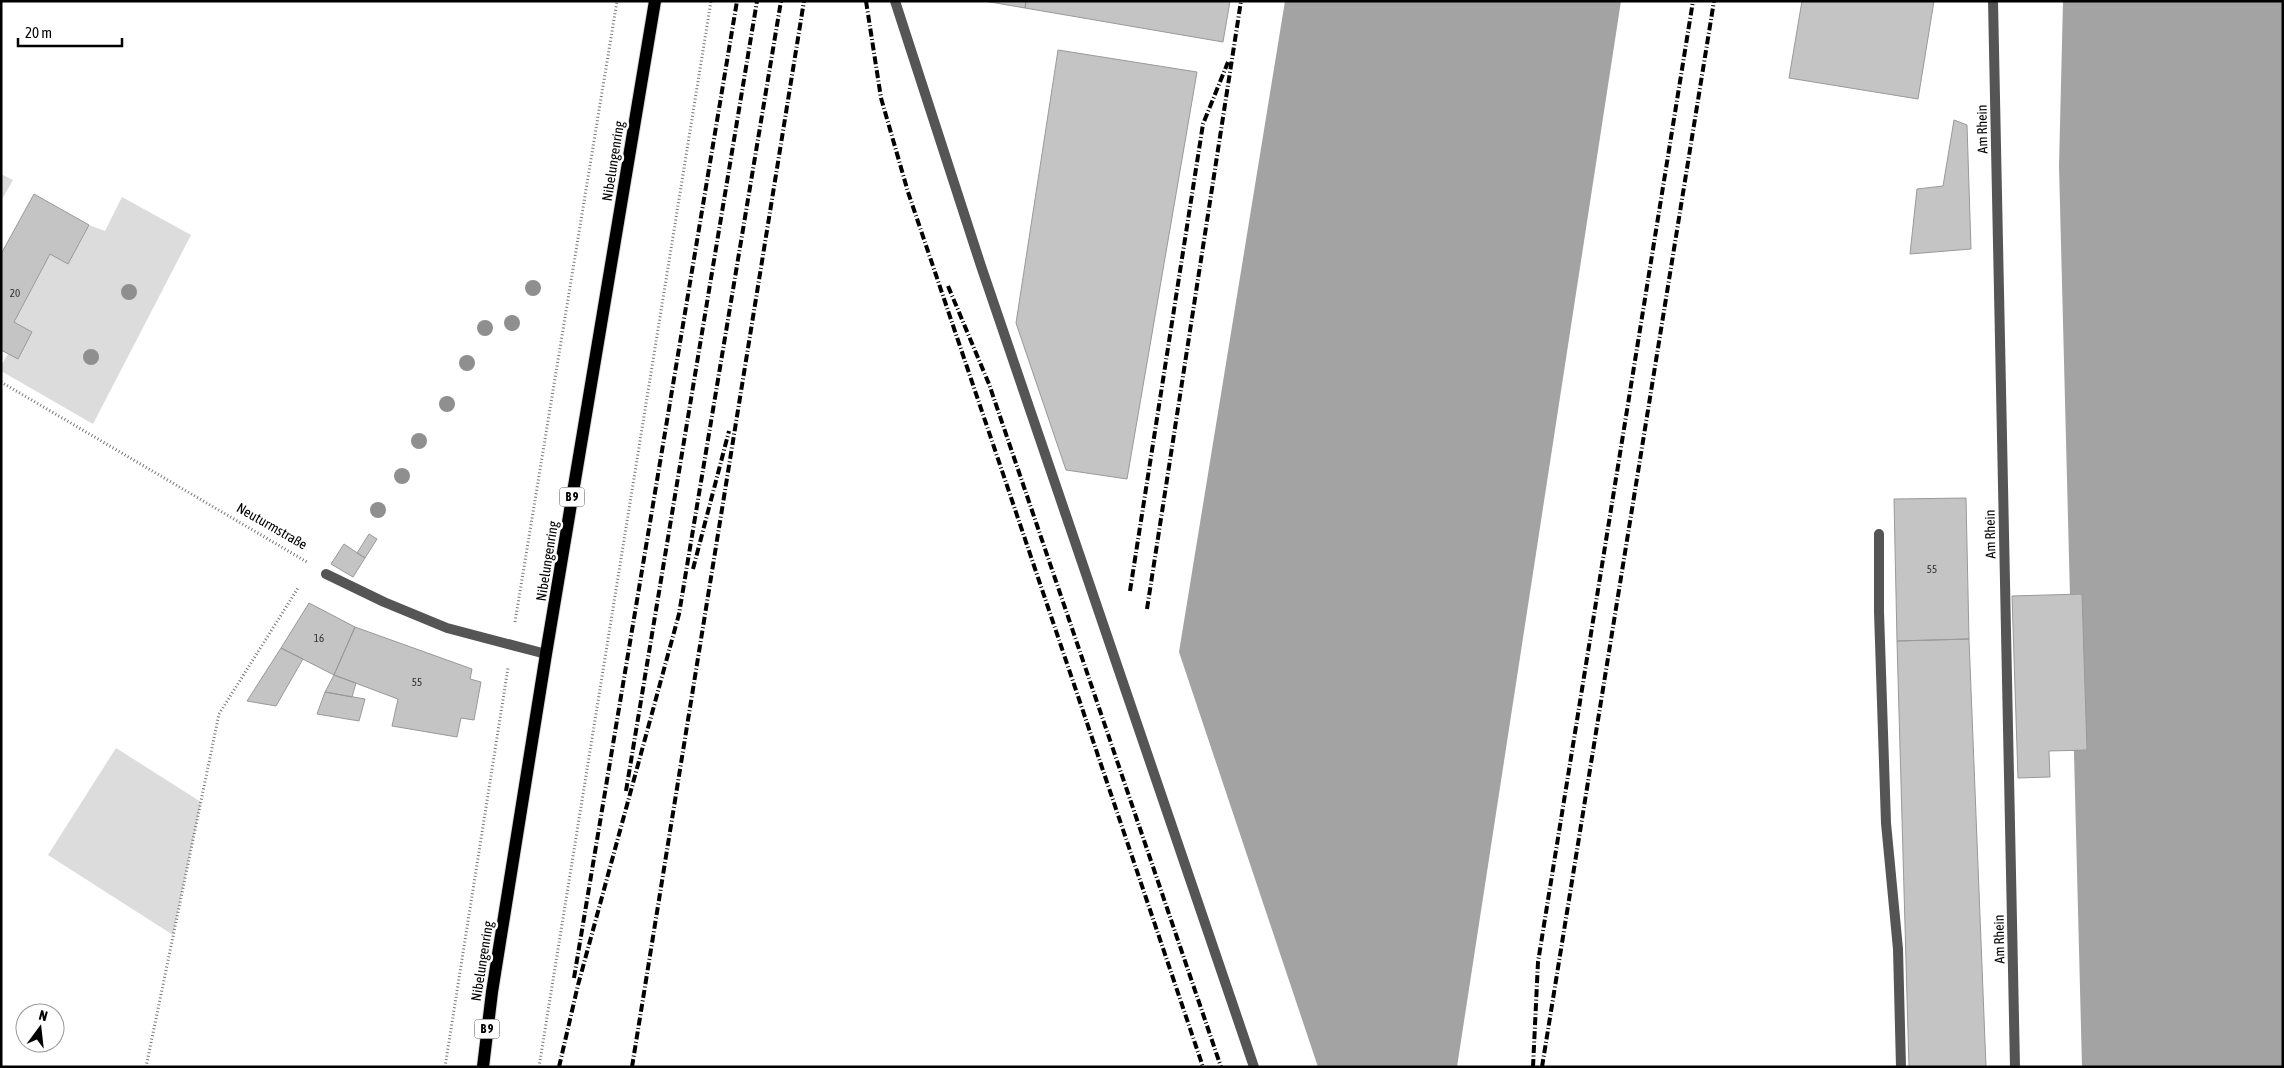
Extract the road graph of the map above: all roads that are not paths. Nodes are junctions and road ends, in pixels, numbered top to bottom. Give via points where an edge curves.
1 (655, 1) edge
2 (895, 1) edge
3 (1993, 1) edge
4 (1879, 534) dead end
5 (326, 574) road end
6 (546, 654) junction
7 (482, 1067) edge
8 (1254, 1067) edge
9 (1901, 1067) edge
10 (2015, 1067) edge

1 - 6 main road, Nibelungenring / B 9
2 - 8 street via 984,275
3 - 10 street, Am Rhein
4 - 9 street via 1886,823 1898,949
5 - 6 street via 447,628
6 - 7 main road, Nibelungenring / B 9

